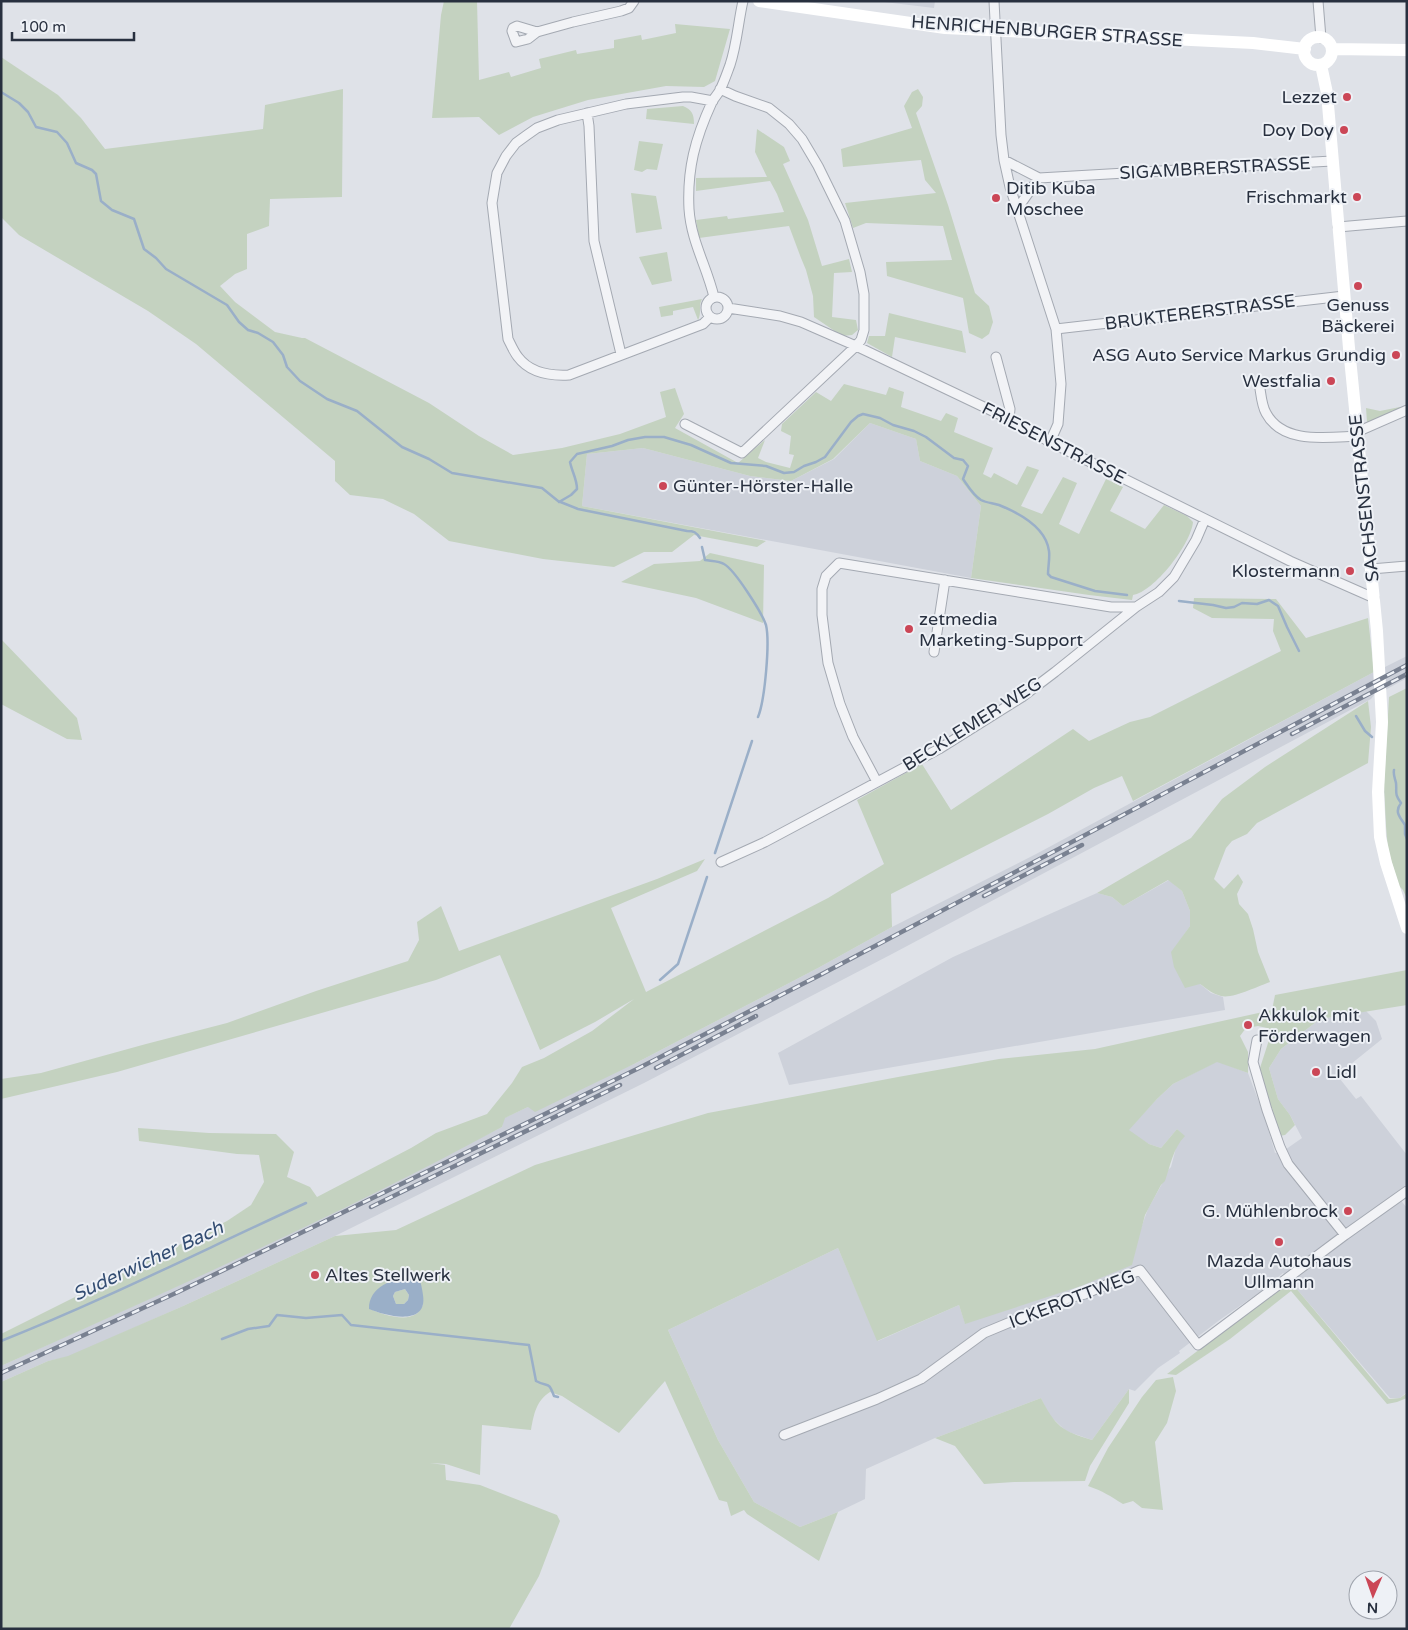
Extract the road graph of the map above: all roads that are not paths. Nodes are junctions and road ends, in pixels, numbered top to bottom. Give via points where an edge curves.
1 (634, 1) edge
2 (743, 1) edge
3 (760, 1) edge
4 (994, 1) edge
5 (1318, 1) edge
6 (537, 32) dead end
7 (996, 32) junction
8 (1320, 38) junction
9 (1305, 48) junction
10 (1332, 49) junction
11 (1407, 50) edge
12 (1321, 65) junction
13 (720, 89) junction
14 (713, 101) junction
15 (587, 113) junction
16 (1004, 160) junction
17 (1332, 161) junction
18 (1039, 178) junction
19 (1017, 209) junction
20 (1407, 221) edge
21 (1338, 227) junction
22 (1344, 296) junction
23 (714, 297) junction
24 (728, 308) junction
25 (710, 316) junction
26 (1056, 329) junction
27 (856, 346) junction
28 (621, 354) junction
29 (996, 357) dead end
30 (1260, 383) dead end
31 (1407, 410) edge
32 (1009, 420) junction
33 (685, 424) dead end
34 (1358, 434) junction
35 (1050, 442) junction
36 (1205, 519) junction
37 (1407, 566) edge
38 (1371, 569) junction
39 (945, 580) junction
40 (1374, 598) junction
41 (1136, 607) junction
42 (934, 652) dead end
43 (877, 782) junction
44 (721, 862) dead end
45 (1407, 928) edge
46 (1258, 1040) dead end
47 (1407, 1191) edge
48 (1345, 1235) junction
49 (784, 1435) dead end

1 - 6 street via 621,11
2 - 13 street via 736,44
3 - 7 street, HENRICHENBURGER STRASSE via 945,28
4 - 7 street
5 - 8 street
7 - 9 street, HENRICHENBURGER STRASSE
7 - 16 street
8 - 9 street via 1310,40
8 - 10 street via 1326,40
9 - 12 street via 1307,59
10 - 11 street
10 - 12 street via 1330,59
12 - 17 street, SACHSENSTRASSE via 1327,93
13 - 14 street
13 - 27 street via 769,108 802,139 818,166 845,221 860,272 864,330
14 - 15 street via 691,97 666,99
14 - 23 street via 694,146 689,196 693,234
15 - 28 street via 594,241
15 - 28 street via 537,128 516,143 497,173 492,203 508,339 518,357 532,370 543,374 569,374
16 - 18 street
16 - 19 street
17 - 18 street, SIGAMBRERSTRASSE
17 - 21 street, SACHSENSTRASSE
18 - 19 street
19 - 26 street
20 - 21 street
21 - 22 street, SACHSENSTRASSE
22 - 26 street, BRUKTERERSTRASSE
22 - 34 street, SACHSENSTRASSE
23 - 24 street via 724,299
23 - 25 street via 706,307
24 - 25 street via 723,317
24 - 27 street, FRIESENSTRASSE via 801,322
25 - 28 street via 703,324
26 - 35 street via 1061,384 1058,424
27 - 32 street, FRIESENSTRASSE
27 - 33 street via 742,453
29 - 32 street via 1010,409
30 - 34 street via 1266,414 1286,431 1316,438
31 - 34 street
32 - 35 street, FRIESENSTRASSE
34 - 38 street, SACHSENSTRASSE
35 - 36 street, FRIESENSTRASSE
36 - 40 street, FRIESENSTRASSE
36 - 41 street, BECKLEMER WEG via 1174,577
37 - 38 street
38 - 40 street, SACHSENSTRASSE
39 - 41 street via 1111,607
39 - 42 street
39 - 43 street via 839,563 826,576 822,589 822,615 828,663 853,737
40 - 45 street, SACHSENSTRASSE via 1382,722 1378,792 1380,837
41 - 43 street, BECKLEMER WEG via 1001,711
43 - 44 street, BECKLEMER WEG
46 - 48 street via 1253,1062 1280,1147 1288,1164
47 - 48 street, ICKEROTTWEG
48 - 49 street, ICKEROTTWEG via 1198,1345 1140,1270 984,1333 920,1379

